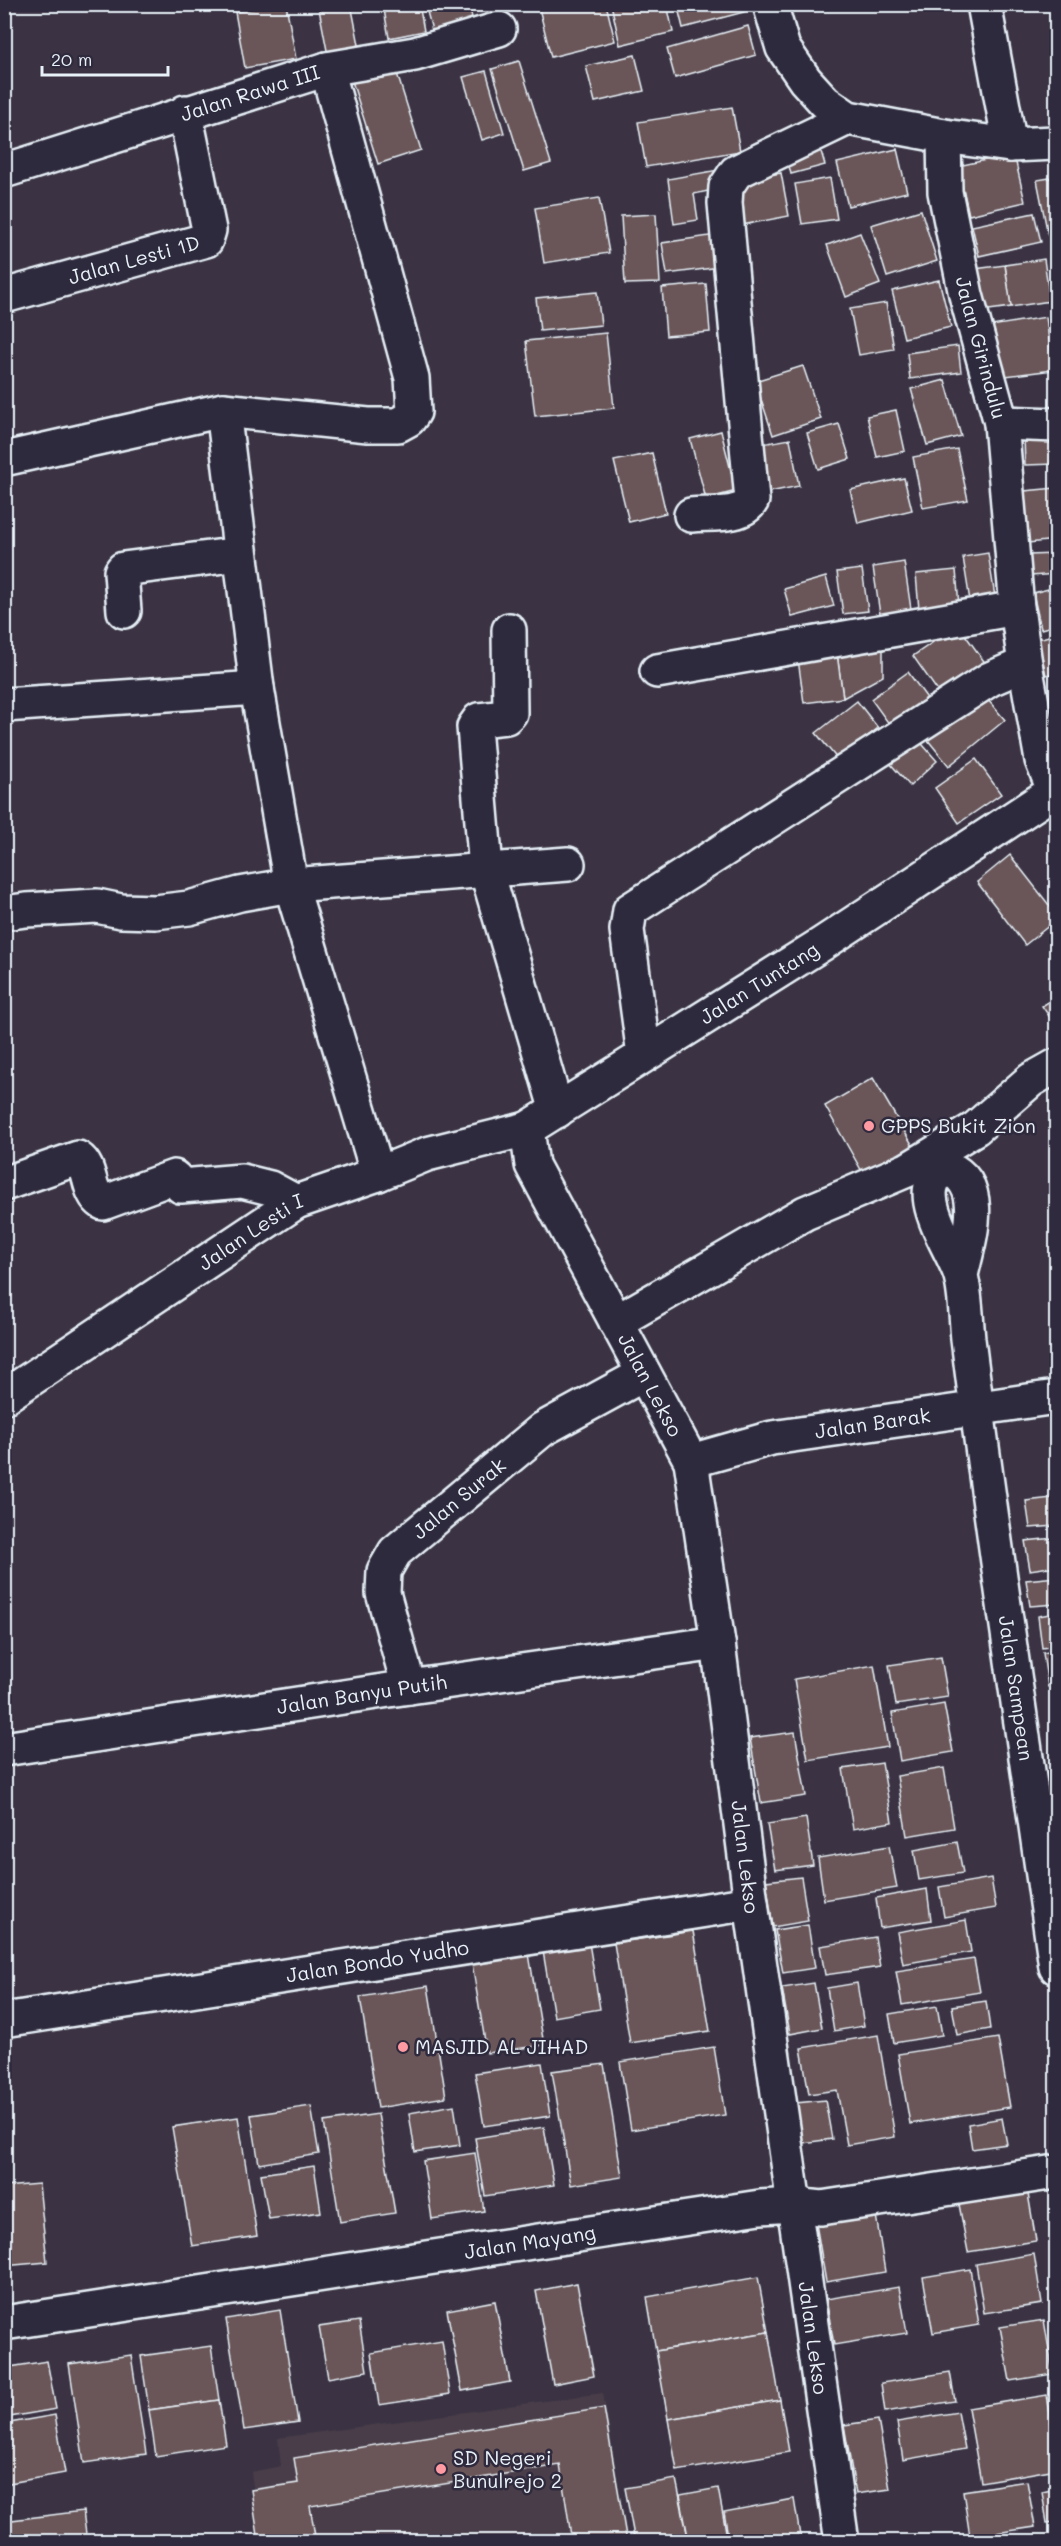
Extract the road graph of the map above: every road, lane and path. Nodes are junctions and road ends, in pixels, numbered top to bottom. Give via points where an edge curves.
1 (770, 4) edge
2 (984, 4) edge
3 (500, 29) dead end
4 (327, 69) junction
5 (185, 112) junction
6 (848, 118) junction
7 (944, 136) junction
8 (1056, 143) edge
9 (1010, 145) junction
10 (4, 171) edge
11 (5, 296) edge
12 (223, 410) junction
13 (1001, 423) junction
14 (1056, 425) edge
15 (4, 459) edge
16 (691, 514) dead end
17 (240, 554) junction
18 (1017, 608) junction
19 (124, 611) dead end
20 (509, 630) dead end
21 (1024, 664) junction
22 (657, 671) dead end
23 (256, 688) junction
24 (4, 705) edge
25 (1056, 792) edge
26 (568, 864) dead end
27 (486, 869) junction
28 (291, 885) junction
29 (4, 914) edge
30 (644, 1055) junction
31 (1056, 1066) edge
32 (557, 1111) junction
33 (527, 1129) junction
34 (944, 1159) junction
35 (378, 1174) junction
36 (4, 1184) edge
37 (296, 1202) junction
38 (616, 1322) junction
39 (644, 1374) junction
40 (4, 1397) edge
41 (1056, 1397) edge
42 (977, 1409) junction
43 (691, 1461) junction
44 (718, 1643) junction
45 (409, 1687) junction
46 (4, 1749) edge
47 (751, 1903) junction
48 (1056, 1967) edge
49 (4, 2020) edge
50 (1056, 2172) edge
51 (794, 2205) junction
52 (4, 2323) edge
53 (842, 2541) edge

1 - 6 street via 783,48 804,80
2 - 9 street
3 - 4 street, Jalan Rawa III via 415,54
4 - 5 street, Jalan Rawa III
4 - 12 street via 412,378 414,412 398,425 368,425
5 - 10 street, Jalan Rawa III
5 - 11 street, Jalan Lesti 1D via 209,230 206,240
6 - 7 street
6 - 16 street via 736,172 726,187 752,501 748,508 739,511
7 - 9 street
7 - 13 street, Jalan Girindulu via 945,192 966,295
8 - 9 street
12 - 15 street
12 - 17 street
13 - 14 street
13 - 18 street, Jalan Girindulu
17 - 19 street via 123,569
17 - 23 street
18 - 21 street, Jalan Girindulu
18 - 22 street
20 - 27 street via 510,713 506,717 479,720 474,727
21 - 25 street, Jalan Girindulu via 1042,760
21 - 30 street via 981,685 630,910 627,930
23 - 24 street
23 - 28 street
25 - 30 street, Jalan Tuntang
26 - 27 street
27 - 28 street
27 - 32 street
28 - 29 street via 155,912 97,906
28 - 35 street
30 - 32 street, Jalan Tuntang
31 - 34 street via 1032,1080
32 - 33 street, Jalan Tuntang
33 - 35 street, Jalan Lesti I via 427,1154
33 - 38 street, Jalan Lekso via 532,1165
34 - 38 street via 805,1212
34 - 42 street, Jalan Sampean via 967,1185 972,1199 973,1217 961,1275
35 - 37 street, Jalan Lesti I
36 - 37 street via 78,1158 84,1163 95,1197 103,1203 174,1177 181,1186 242,1181 270,1188
37 - 40 street, Jalan Lesti I
38 - 39 street, Jalan Lekso
39 - 43 street, Jalan Lekso
39 - 45 street, Jalan Surak via 543,1429 395,1552 384,1571 383,1593
41 - 42 street, Jalan Barak
42 - 43 street, Jalan Barak via 772,1438
42 - 48 street, Jalan Sampean
43 - 44 street, Jalan Lekso
44 - 45 street, Jalan Banyu Putih
44 - 47 street, Jalan Lekso
45 - 46 street, Jalan Banyu Putih
47 - 49 street, Jalan Bondo Yudho
47 - 51 street, Jalan Lekso
50 - 51 street, Jalan Mayang via 821,2208
51 - 52 street, Jalan Mayang via 760,2207
51 - 53 street, Jalan Lekso

